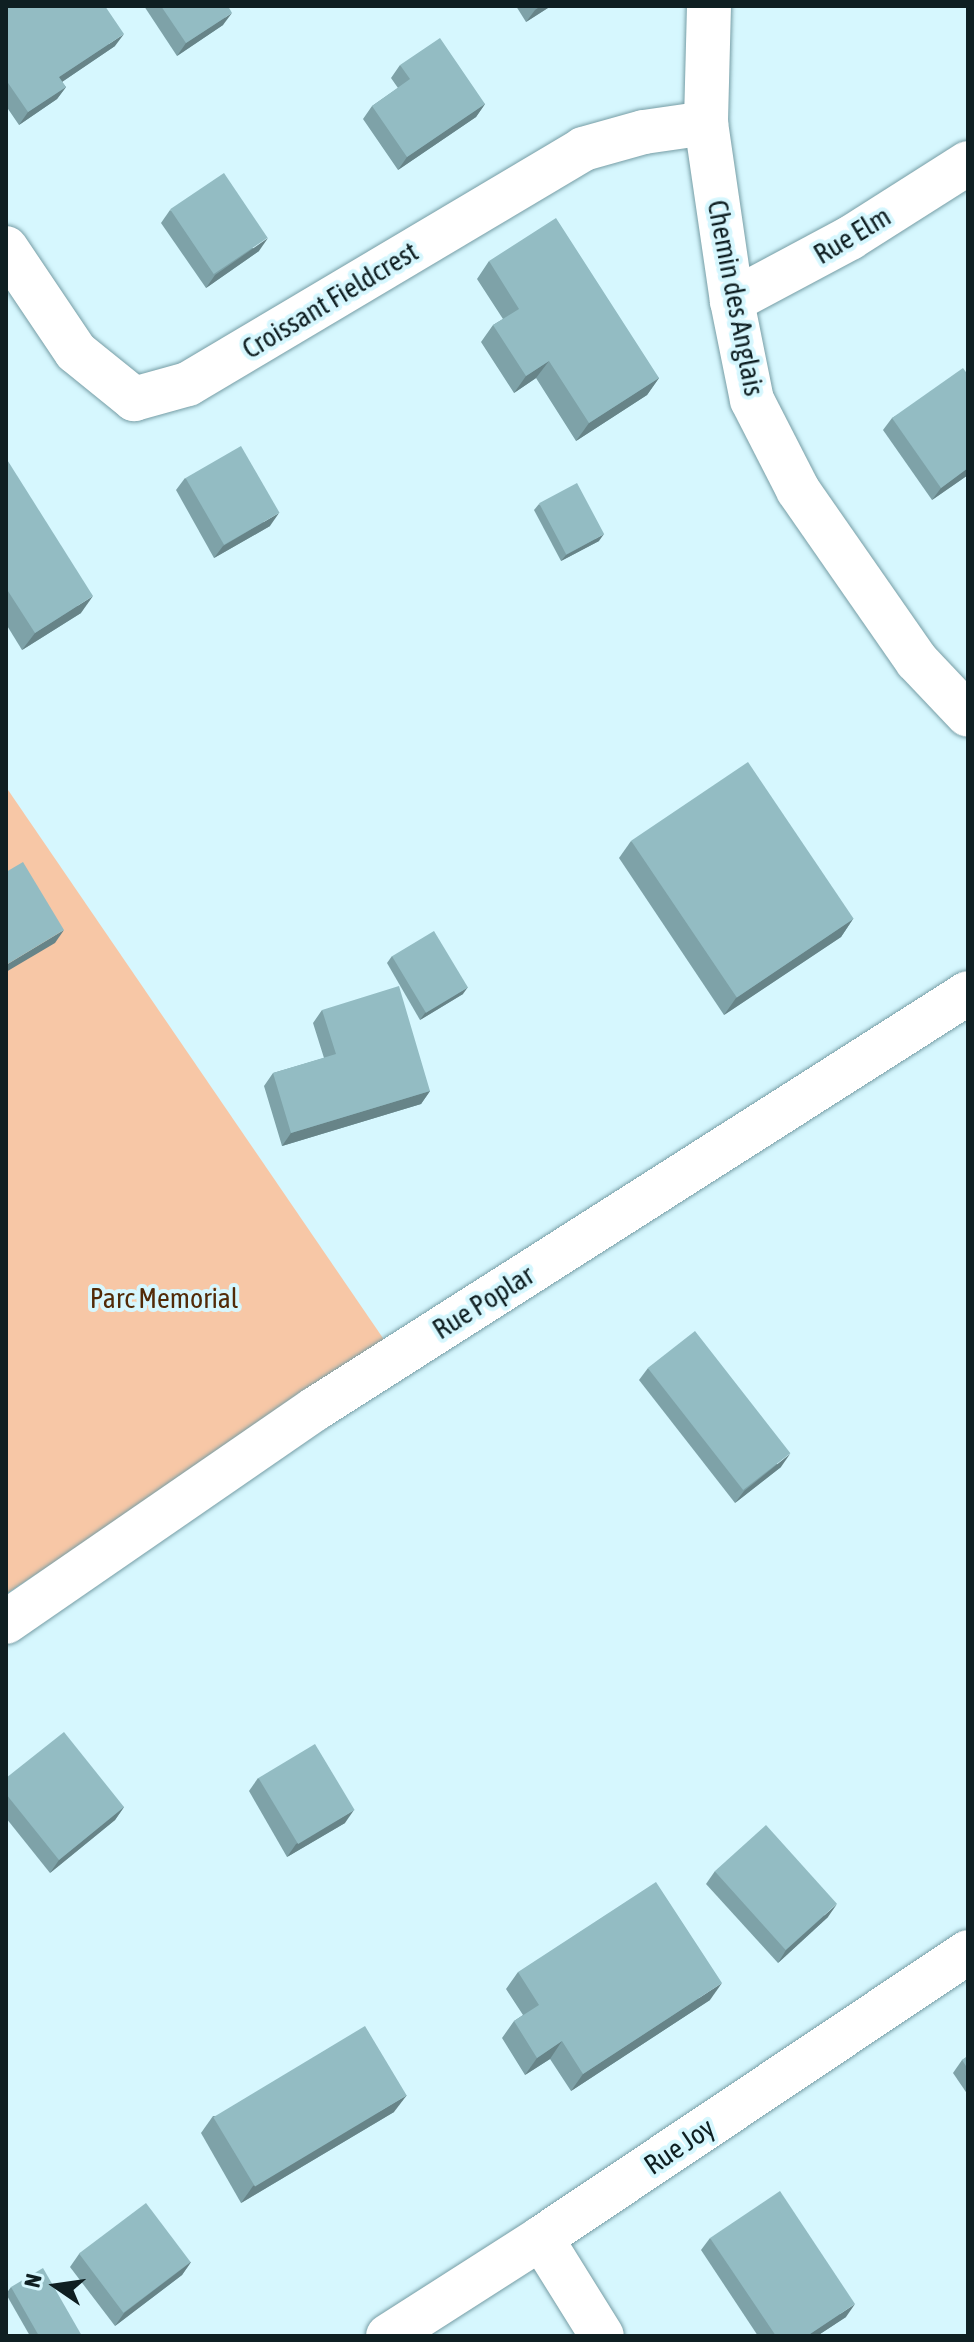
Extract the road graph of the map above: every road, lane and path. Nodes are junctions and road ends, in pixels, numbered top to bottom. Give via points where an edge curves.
1 (709, 6) edge
2 (706, 123) junction
3 (968, 163) edge
4 (6, 248) edge
5 (732, 301) junction
6 (968, 715) edge
7 (968, 993) edge
8 (6, 1622) edge
9 (968, 1952) edge
10 (541, 2238) junction
11 (388, 2336) edge
12 (602, 2336) edge

1 - 2 street, Chemin des Anglais
2 - 4 street, Croissant Fieldcrest via 644,132 583,149 188,384 134,399 76,352
2 - 5 street, Chemin des Anglais
3 - 5 street, Rue Elm via 850,238
5 - 6 street, Chemin des Anglais via 752,400 798,490 917,661
7 - 8 street, Rue Poplar via 315,1409
9 - 10 street, Rue Joy
10 - 11 street, Rue Joy
10 - 12 street

